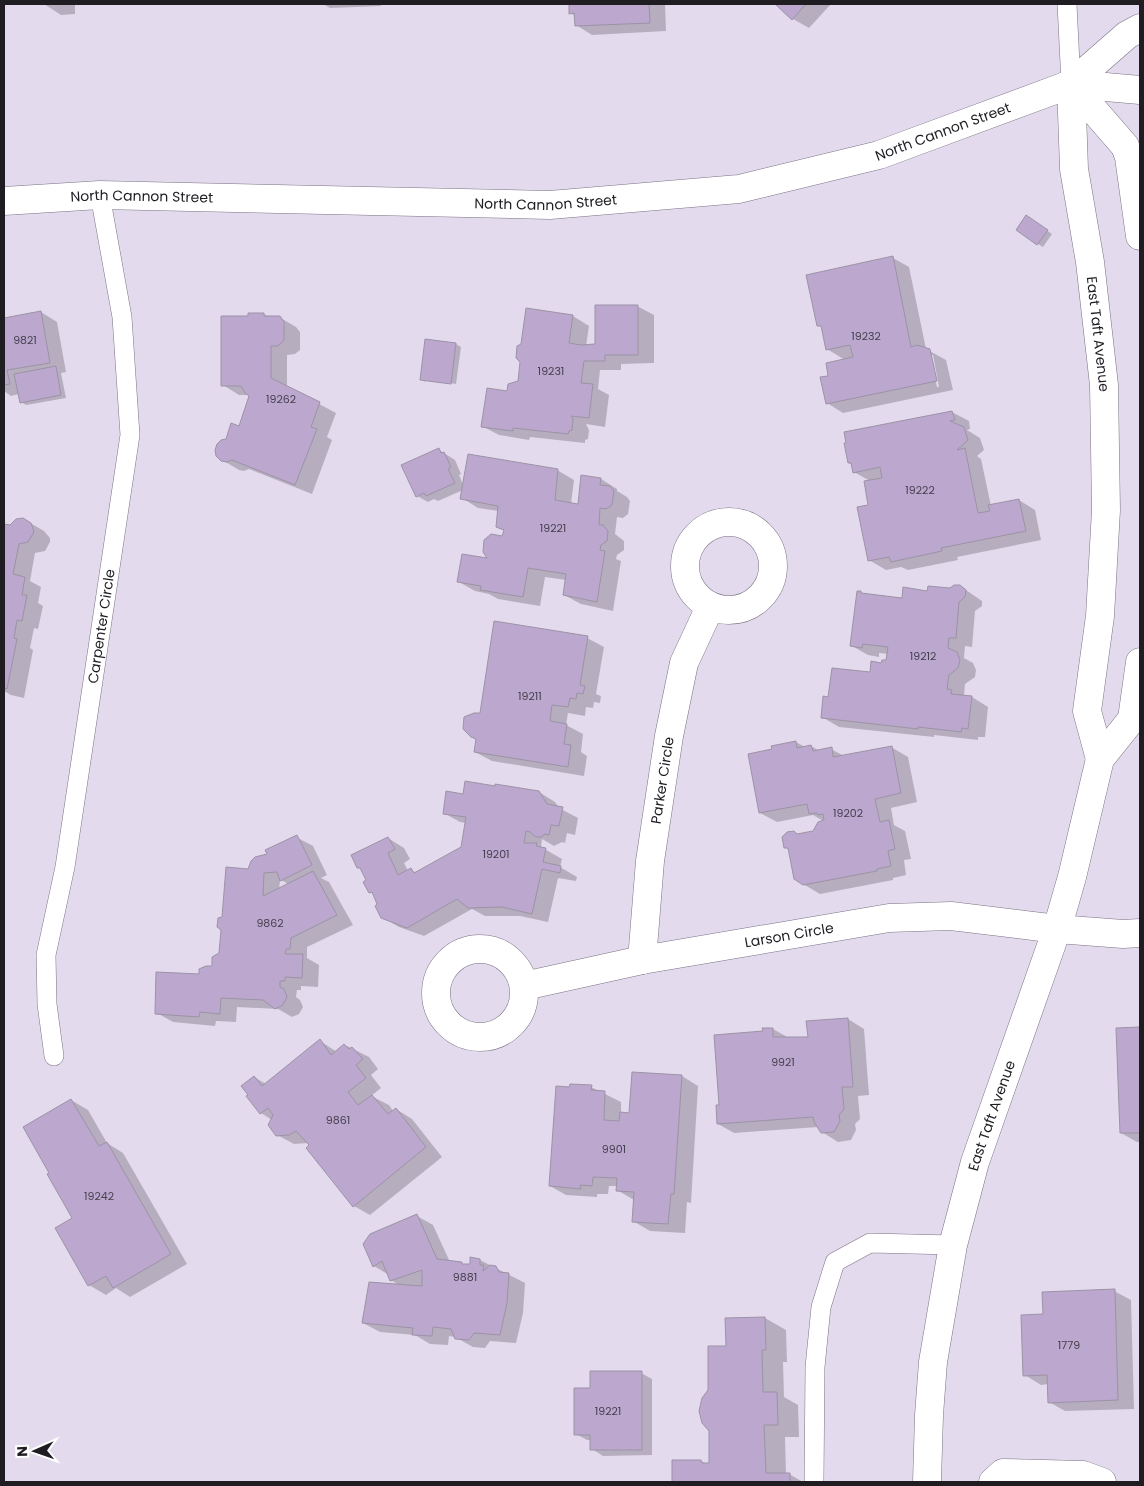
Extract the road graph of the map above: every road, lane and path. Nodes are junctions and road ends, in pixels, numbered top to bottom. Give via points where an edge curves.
1 (1067, 4) edge
2 (1140, 28) edge
3 (1071, 84) junction
4 (1140, 90) edge
5 (100, 195) junction
6 (4, 200) edge
7 (1140, 236) edge
8 (710, 607) dead end
9 (1140, 662) edge
10 (1100, 759) junction
11 (1057, 929) junction
12 (1140, 933) edge
13 (642, 960) junction
14 (524, 986) dead end
15 (54, 1056) dead end
16 (953, 1245) junction
17 (814, 1482) edge
18 (927, 1482) edge
19 (993, 1482) edge
20 (1102, 1482) edge

1 - 3 lane
2 - 3 street, North Cannon Street via 1127,35
3 - 4 street, North Cannon Street
3 - 5 street, North Cannon Street via 879,155 739,189 550,205
3 - 7 street via 1125,146
3 - 10 street, East Taft Avenue via 1074,169 1090,262 1104,385 1106,510 1100,616 1087,711
5 - 6 street, North Cannon Street
5 - 15 lane, Carpenter Circle via 122,317 130,435 65,867 46,955 47,1004
8 - 13 street, Parker Circle via 684,662 671,727 650,861
9 - 10 street, East Taft Avenue via 1132,719
10 - 11 street, East Taft Avenue
11 - 12 street, Larson Circle
11 - 13 street, Larson Circle via 951,916 889,918
11 - 16 street, East Taft Avenue via 975,1162
13 - 14 street, Larson Circle
16 - 17 lane via 870,1243 835,1262 821,1307 815,1367
16 - 18 street, East Taft Avenue via 933,1362
19 - 20 street via 1003,1473 1083,1475

